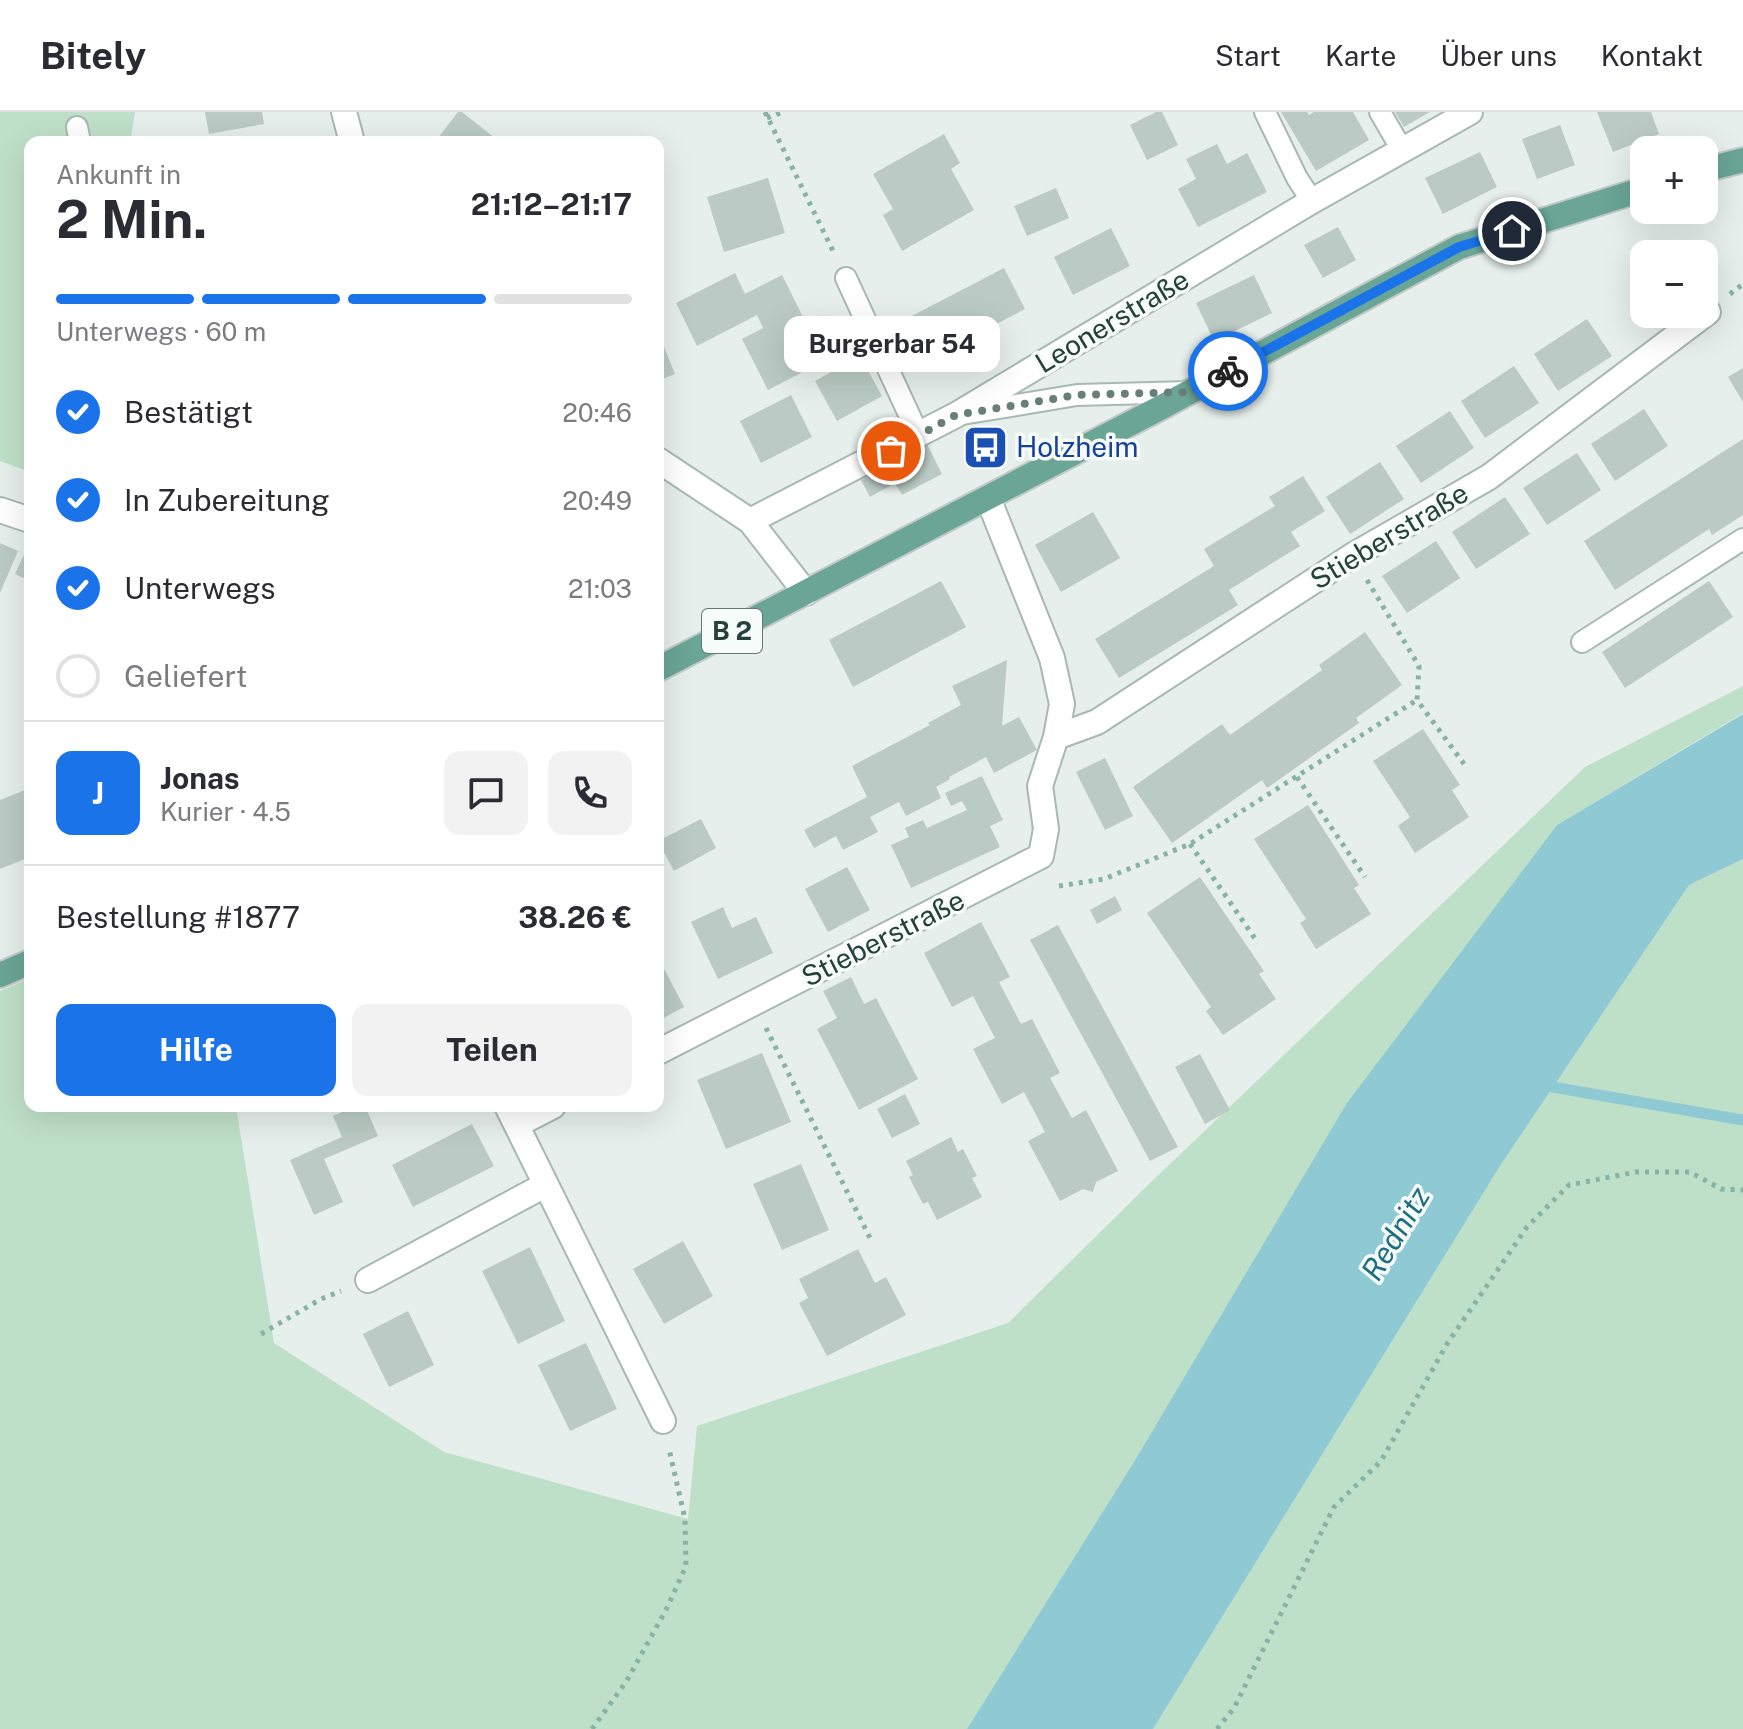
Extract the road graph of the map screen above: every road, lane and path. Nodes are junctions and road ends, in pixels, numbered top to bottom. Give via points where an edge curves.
1 (344, 112) edge
2 (783, 112) edge
3 (1265, 112) edge
4 (1380, 112) edge
5 (1470, 112) edge
6 (766, 115) edge
7 (350, 136) edge
8 (1402, 150) junction
9 (1743, 160) edge
10 (1718, 166) edge
11 (1630, 193) edge
12 (1312, 201) junction
13 (846, 278) joint
14 (1687, 328) edge
15 (1188, 392) junction
16 (956, 415) junction
17 (919, 436) junction
18 (664, 464) edge
19 (988, 498) junction
20 (0, 510) edge
21 (24, 518) edge
22 (750, 521) junction
23 (1743, 539) edge
24 (1352, 556) junction
25 (806, 593) junction
26 (1582, 642) dead end
27 (664, 666) edge
28 (1417, 700) junction
29 (1056, 737) junction
30 (1467, 768) dead end
31 (1297, 777) junction
32 (1190, 844) junction
33 (1365, 877) dead end
34 (1059, 886) dead end
35 (1258, 943) dead end
36 (24, 965) edge
37 (0, 975) edge
38 (754, 1003) junction
39 (664, 1049) edge
40 (513, 1115) edge
41 (545, 1185) junction
42 (1743, 1190) edge
43 (872, 1242) dead end
44 (368, 1280) joint
45 (261, 1334) dead end
46 (663, 1421) joint
47 (592, 1729) edge
48 (1217, 1729) edge

1 - 7 street
2 - 6 path
3 - 12 lane
4 - 8 lane
5 - 8 street, Leonerstraße
6 - 13 path
8 - 12 street, Leonerstraße
9 - 10 main road
11 - 15 main road, B 2 via 1459,247
12 - 16 street, Leonerstraße
13 - 17 lane
14 - 24 street, Stieberstraße via 1489,477
15 - 16 lane via 1077,395
15 - 19 main road, B 2
16 - 17 street, Leonerstraße
17 - 22 street, Leonerstraße
18 - 22 street
19 - 25 main road, B 2
19 - 29 street, Stieberstraße via 1052,658 1062,704
20 - 21 street
22 - 25 street
23 - 26 lane
24 - 28 path via 1419,666
24 - 29 street, Stieberstraße via 1097,722
25 - 27 main road, B 2
28 - 30 path
28 - 31 path
29 - 38 street, Stieberstraße via 1040,786 1046,829 1041,856
31 - 32 path
31 - 33 path
32 - 34 path via 1104,879
32 - 35 path
36 - 37 main road
38 - 39 street, Stieberstraße
38 - 43 path
40 - 41 street
41 - 44 street
41 - 46 street
42 - 48 path via 1721,1189 1690,1172 1636,1172 1569,1185 1527,1227 1447,1344 1381,1461 1334,1507 1234,1708
44 - 45 path via 321,1299
46 - 47 path via 685,1519 686,1566 626,1682

